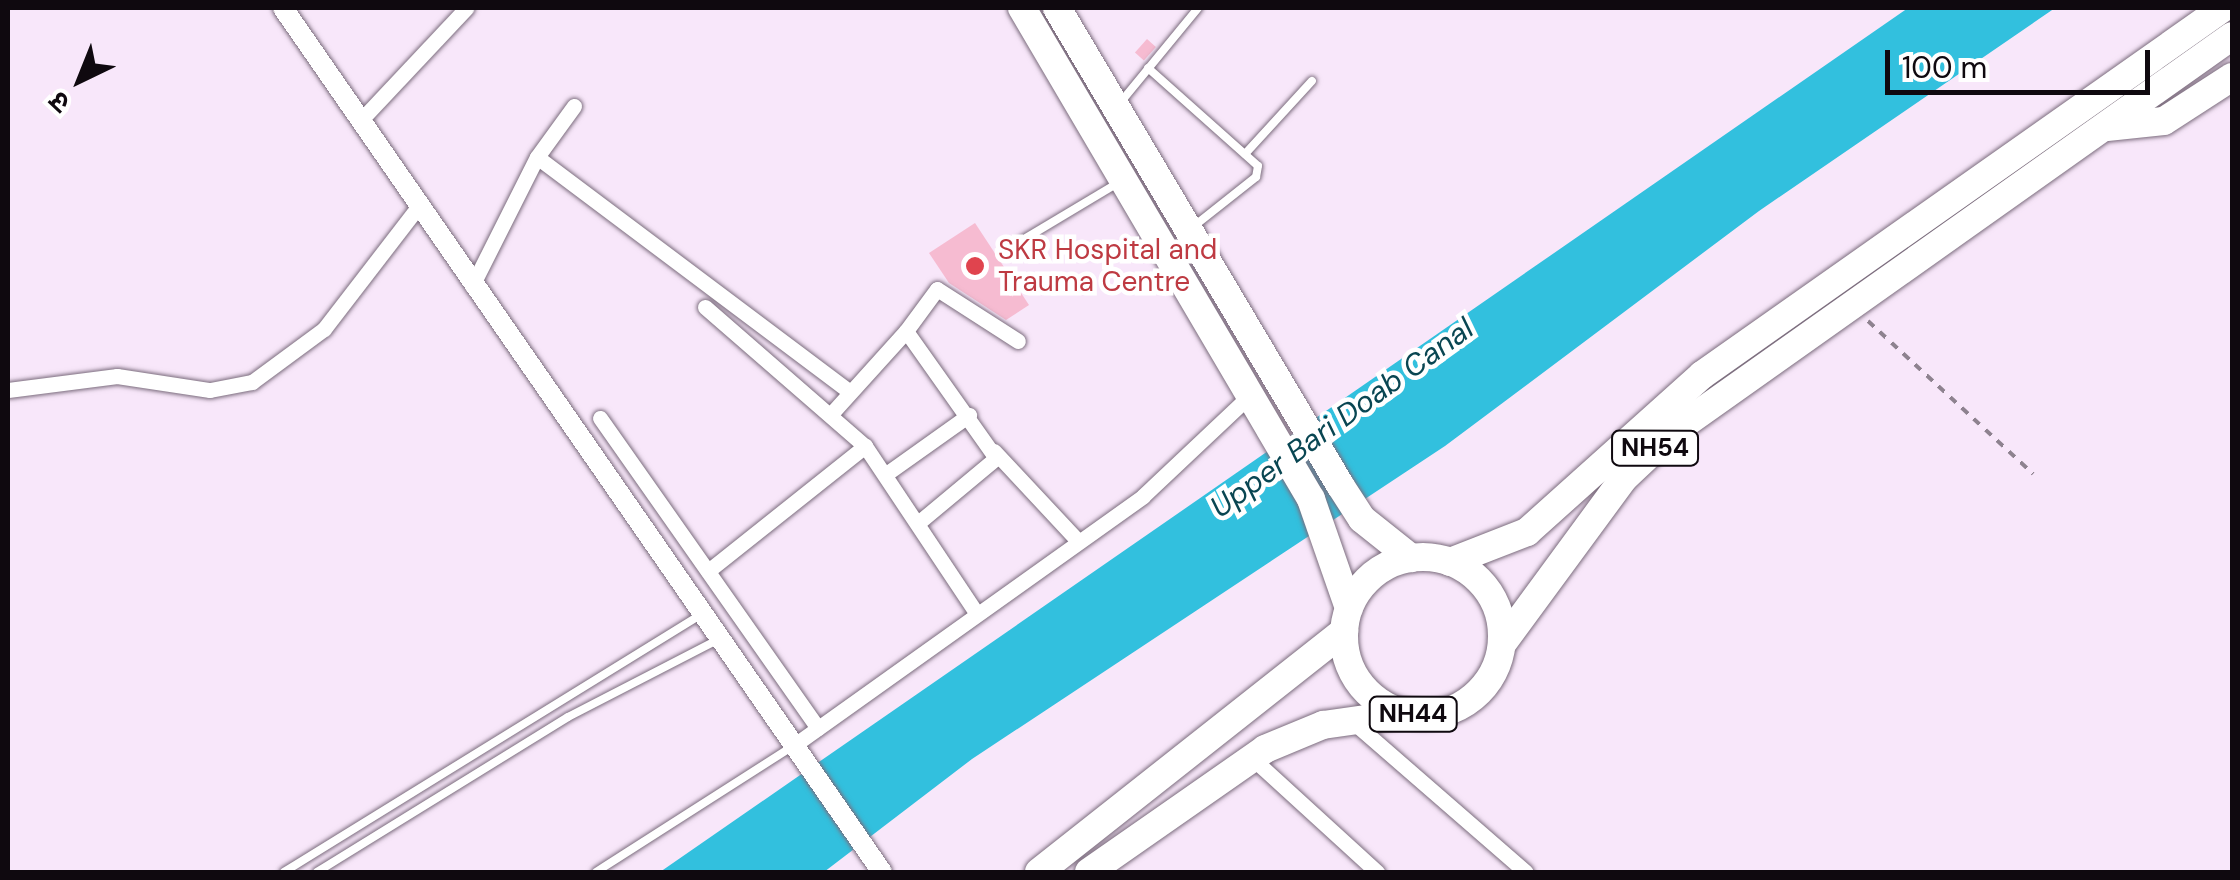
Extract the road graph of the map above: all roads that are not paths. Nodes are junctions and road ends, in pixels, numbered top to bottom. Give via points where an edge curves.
1 (284, 8) edge
2 (466, 8) edge
3 (1022, 8) edge
4 (1057, 8) edge
5 (1198, 8) edge
6 (2223, 8) edge
7 (2232, 36) edge
8 (1148, 68) junction
9 (2232, 77) edge
10 (1312, 81) dead end
11 (574, 106) dead end
12 (1117, 106) junction
13 (362, 120) junction
14 (2102, 128) junction
15 (1245, 154) junction
16 (537, 157) junction
17 (1122, 180) junction
18 (418, 207) junction
19 (1190, 230) junction
20 (1020, 242) dead end
21 (472, 286) junction
22 (705, 307) dead end
23 (906, 331) junction
24 (1018, 341) dead end
25 (8, 390) edge
26 (850, 392) junction
27 (1253, 404) junction
28 (831, 414) junction
29 (968, 415) junction
30 (600, 418) dead end
31 (865, 446) junction
32 (994, 451) junction
33 (886, 474) junction
34 (918, 523) junction
35 (1077, 540) junction
36 (1412, 558) junction
37 (1450, 562) junction
38 (708, 571) junction
39 (974, 611) junction
40 (700, 616) junction
41 (1346, 619) junction
42 (717, 640) junction
43 (1502, 644) junction
44 (1407, 714) junction
45 (1350, 718) junction
46 (818, 728) junction
47 (489, 744) junction
48 (800, 755) junction
49 (1252, 757) junction
50 (498, 758) junction
51 (338, 838) junction
52 (346, 854) junction
53 (876, 864) edge
54 (284, 872) edge
55 (317, 872) edge
56 (596, 872) edge
57 (1039, 872) edge
58 (1089, 872) edge
59 (1377, 872) edge
60 (1526, 872) edge

1 - 13 street
2 - 13 street
3 - 17 highway, NH44
4 - 12 highway
5 - 8 lane
6 - 37 highway, NH54 via 1702,375 1527,532
7 - 14 highway, NH54
8 - 12 lane
8 - 15 lane
9 - 14 highway via 2164,120
10 - 15 lane
11 - 16 street
12 - 19 highway
13 - 18 street
14 - 43 highway, NH54 via 1646,455
15 - 19 lane via 1256,177
16 - 21 street
16 - 26 street
17 - 20 lane
17 - 27 highway, NH44
18 - 21 street
18 - 25 street via 324,328 252,382 210,390 117,376
19 - 36 highway via 1362,519
21 - 40 street
22 - 28 street
23 - 24 street via 937,289
23 - 26 street
23 - 29 street
26 - 28 street
27 - 35 street
27 - 41 highway, NH44 via 1330,534
28 - 31 street
29 - 32 street
29 - 33 street
30 - 38 street
31 - 33 street
31 - 38 street
32 - 34 street via 989,470
32 - 35 street
33 - 34 street
34 - 39 street
35 - 39 street
36 - 37 highway
36 - 41 highway via 1373,574
37 - 43 highway via 1490,594
38 - 46 street
39 - 46 street
40 - 42 street
40 - 47 lane
41 - 44 highway, NH44 via 1360,684
41 - 57 highway
42 - 48 street
42 - 50 lane
43 - 44 highway, NH44 via 1470,700
44 - 45 highway, NH44
45 - 49 highway, NH44
45 - 60 street
46 - 48 street
47 - 50 lane
47 - 51 lane
48 - 53 street
48 - 56 lane
49 - 58 highway, NH44
49 - 59 street
50 - 52 lane
51 - 52 lane
51 - 54 lane
52 - 55 lane

